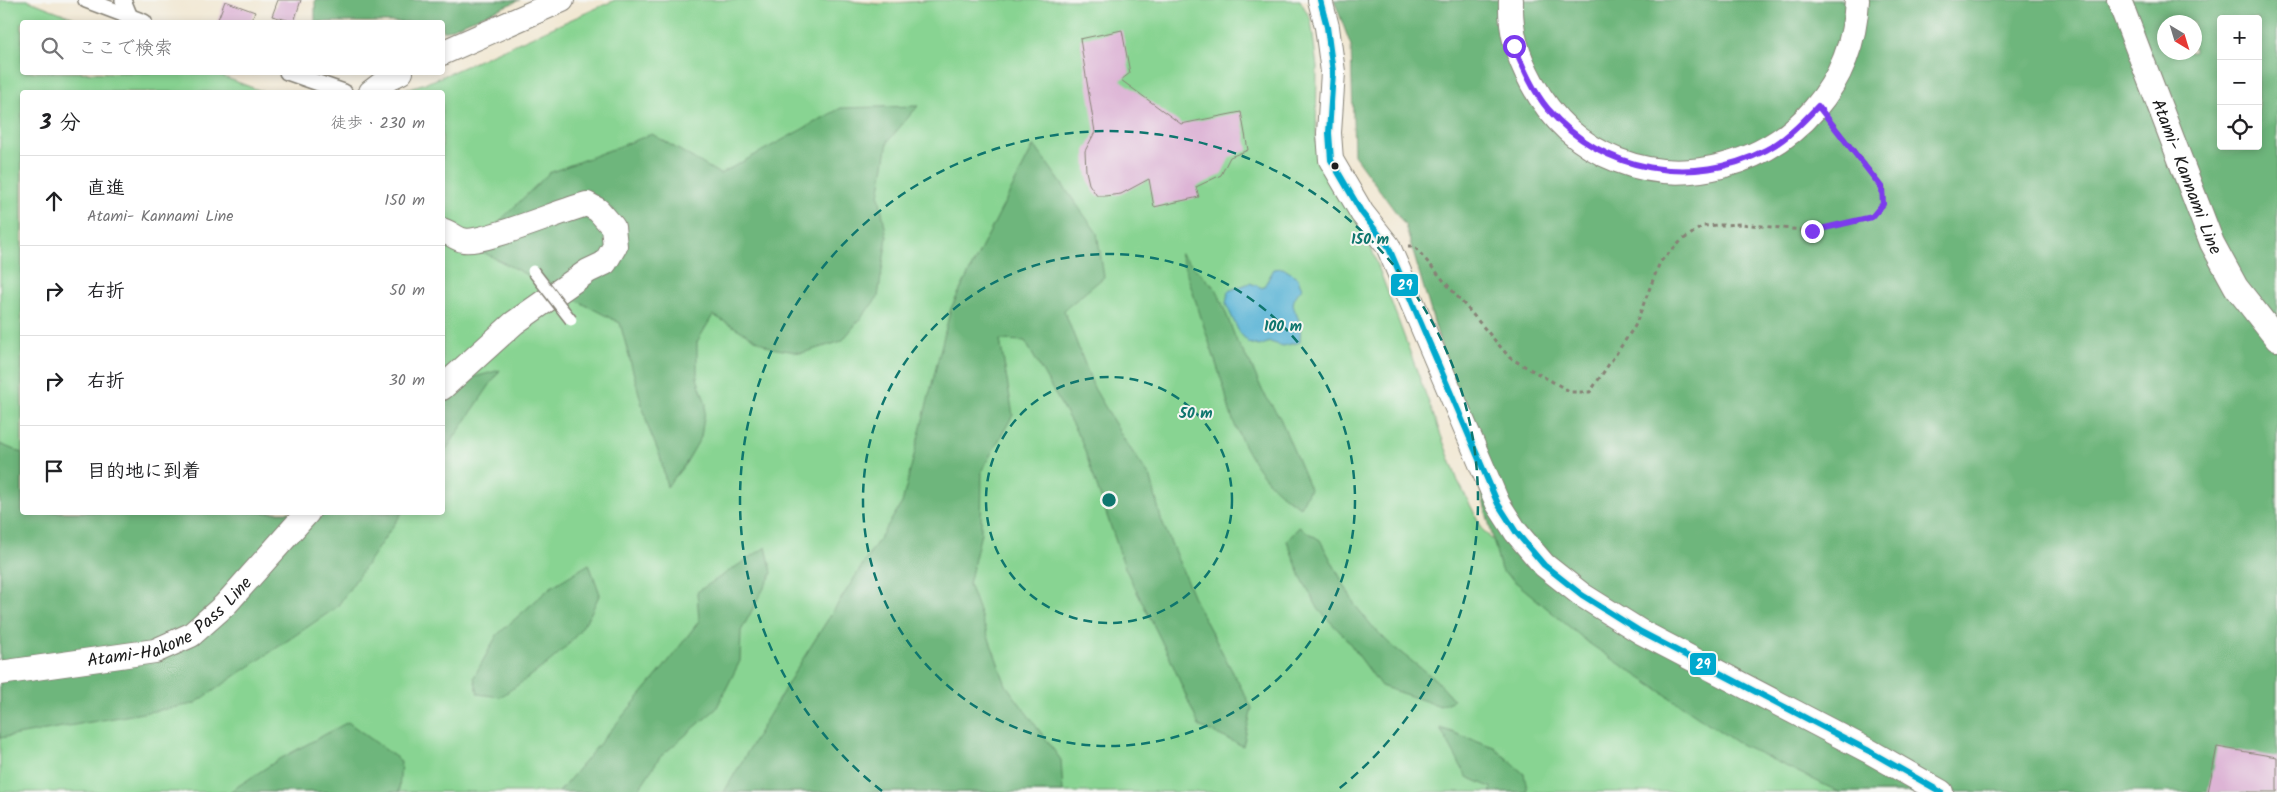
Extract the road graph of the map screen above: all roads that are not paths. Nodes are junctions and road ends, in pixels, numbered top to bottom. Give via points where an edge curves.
1 (86, 0) edge
2 (123, 0) edge
3 (562, 0) edge
4 (1320, 0) edge
5 (1511, 0) edge
6 (1857, 0) edge
7 (2120, 0) edge
8 (130, 17) junction
9 (138, 20) edge
10 (445, 52) edge
11 (296, 75) edge
12 (395, 75) edge
13 (338, 90) edge
14 (375, 90) edge
15 (445, 232) edge
16 (533, 270) dead end
17 (571, 320) dead end
18 (2277, 339) edge
19 (445, 385) edge
20 (305, 515) edge
21 (0, 673) edge
22 (1941, 792) edge

1 - 8 street
2 - 8 street
3 - 10 main road
4 - 22 main road via 1333,72 1329,133 1331,160 1362,213 1388,246 1498,504 1516,532 1544,565 1582,595 1641,632
5 - 6 main road via 1514,46 1547,108 1580,139 1601,152 1653,169 1682,172 1707,170 1741,161 1768,150 1795,130 1818,106 1838,76 1856,20
7 - 18 main road, Atami- Kannami Line via 2212,243 2236,287
8 - 9 street
11 - 13 street
12 - 14 main road
15 - 19 main road via 464,241 496,235 586,204 598,210 613,227 615,246 605,263 588,271 514,322
16 - 17 street, bridge
20 - 21 main road, Atami-Hakone Pass Line via 225,605 191,635 155,650

